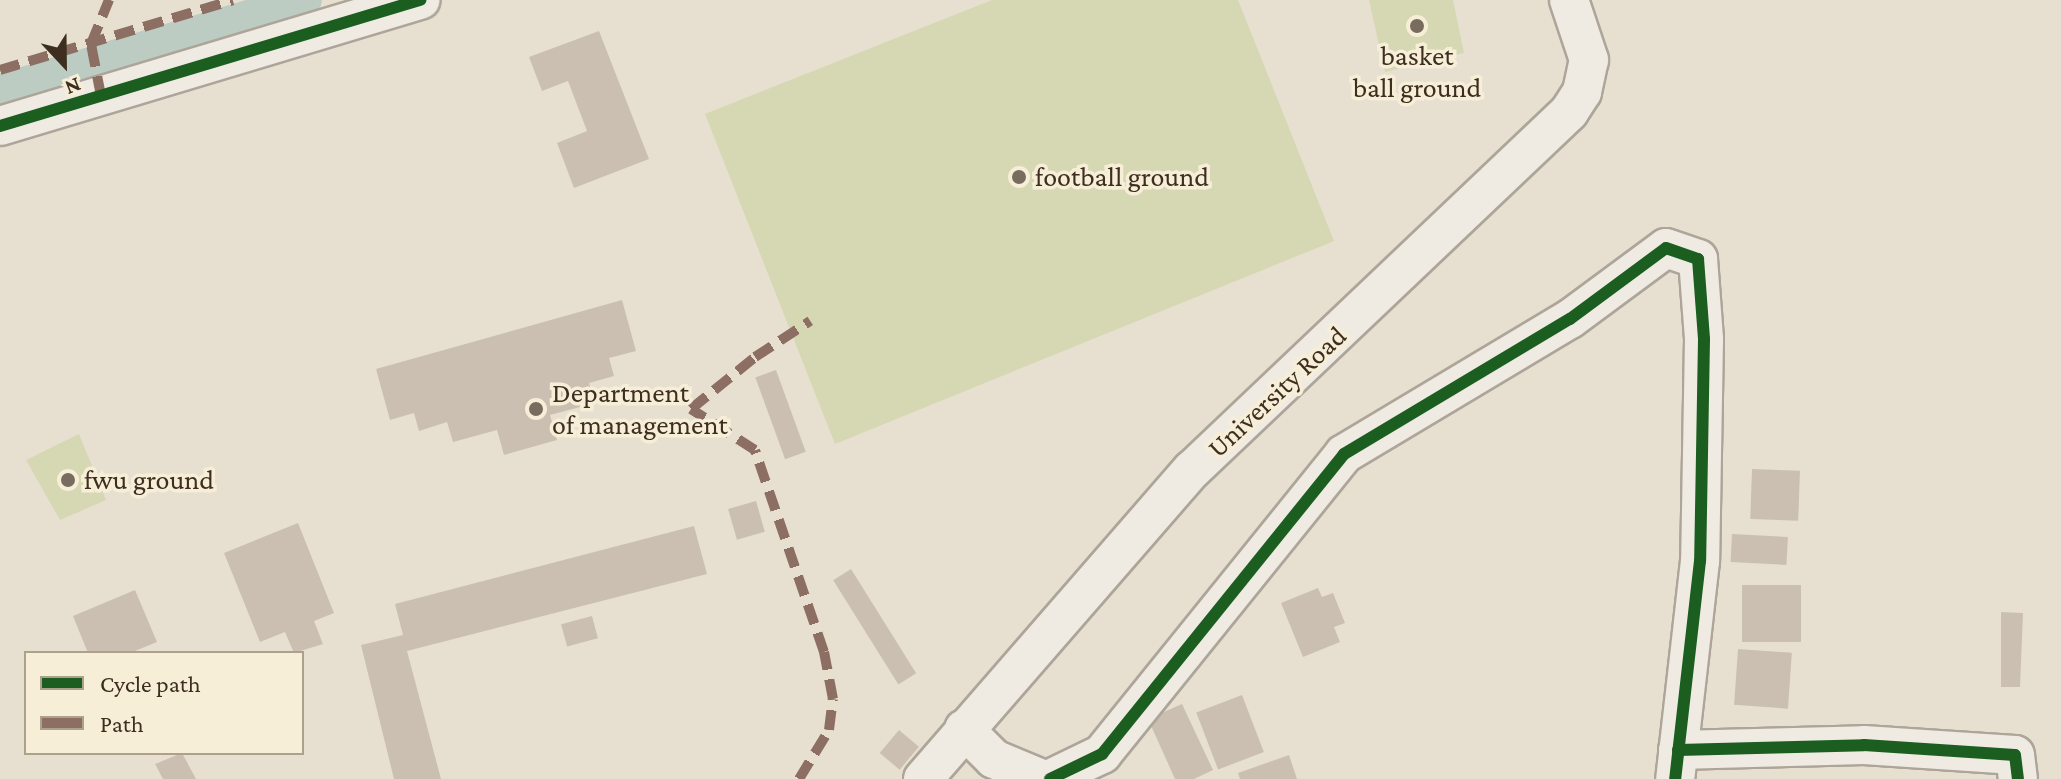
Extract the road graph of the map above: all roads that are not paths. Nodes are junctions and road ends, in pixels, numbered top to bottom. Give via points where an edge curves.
1 (421, 0) edge
2 (1569, 0) edge
3 (0, 126) edge
4 (964, 729) junction
5 (1676, 765) edge
6 (923, 779) edge
7 (1042, 779) edge
8 (1050, 779) edge
9 (2018, 779) edge

1 - 3 street
2 - 4 street, University Road via 1589,60 1582,92 1569,112 1192,470
4 - 6 street, University Road
4 - 7 street via 994,759
5 - 8 street via 1700,561 1704,339 1698,259 1666,248 1570,319 1344,454 1102,754
5 - 9 street via 1864,745 2015,755

